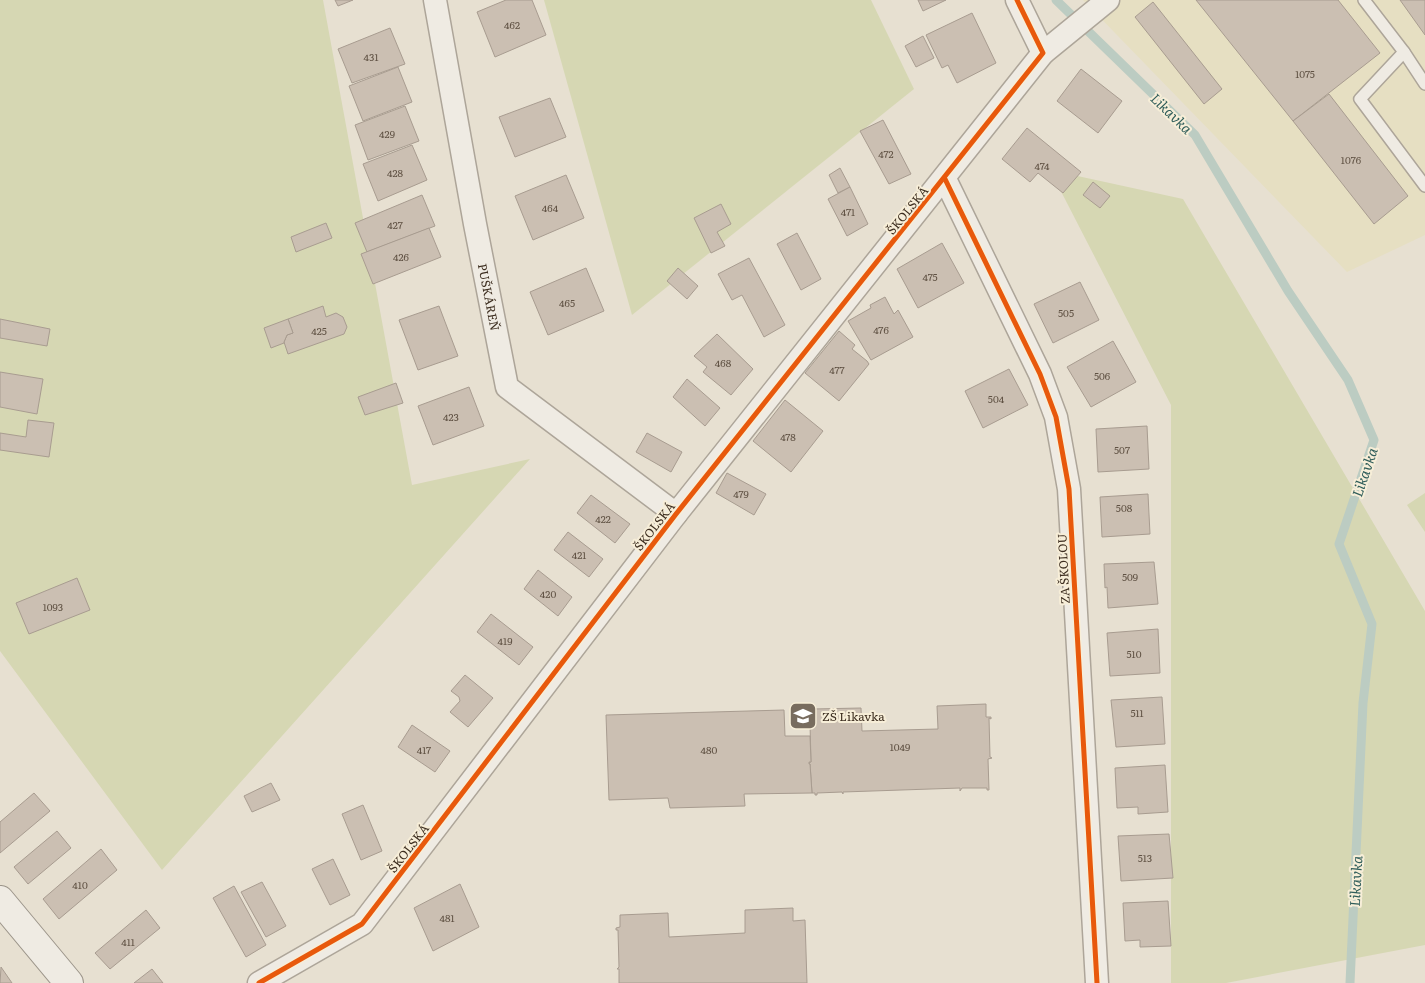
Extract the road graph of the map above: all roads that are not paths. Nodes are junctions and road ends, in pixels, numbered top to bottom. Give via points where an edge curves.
1 (435, 0) edge
2 (1017, 0) edge
3 (1108, 0) edge
4 (1364, 0) edge
5 (1404, 52) junction
6 (1043, 53) junction
7 (1425, 84) edge
8 (944, 178) junction
9 (1425, 186) edge
10 (676, 514) junction
11 (0, 900) edge
12 (69, 983) edge
13 (259, 983) edge
14 (1097, 983) edge

1 - 10 street, PUŠKÁREŇ via 507,386
2 - 6 street
3 - 6 street, ŠKOLSKÁ
4 - 5 lane
5 - 7 lane
5 - 9 lane via 1360,99
6 - 8 street, ŠKOLSKÁ
8 - 10 street, ŠKOLSKÁ
8 - 14 street, ZA ŠKOLOU via 1040,374 1056,417 1069,489
10 - 13 street, ŠKOLSKÁ via 362,924
11 - 12 street

